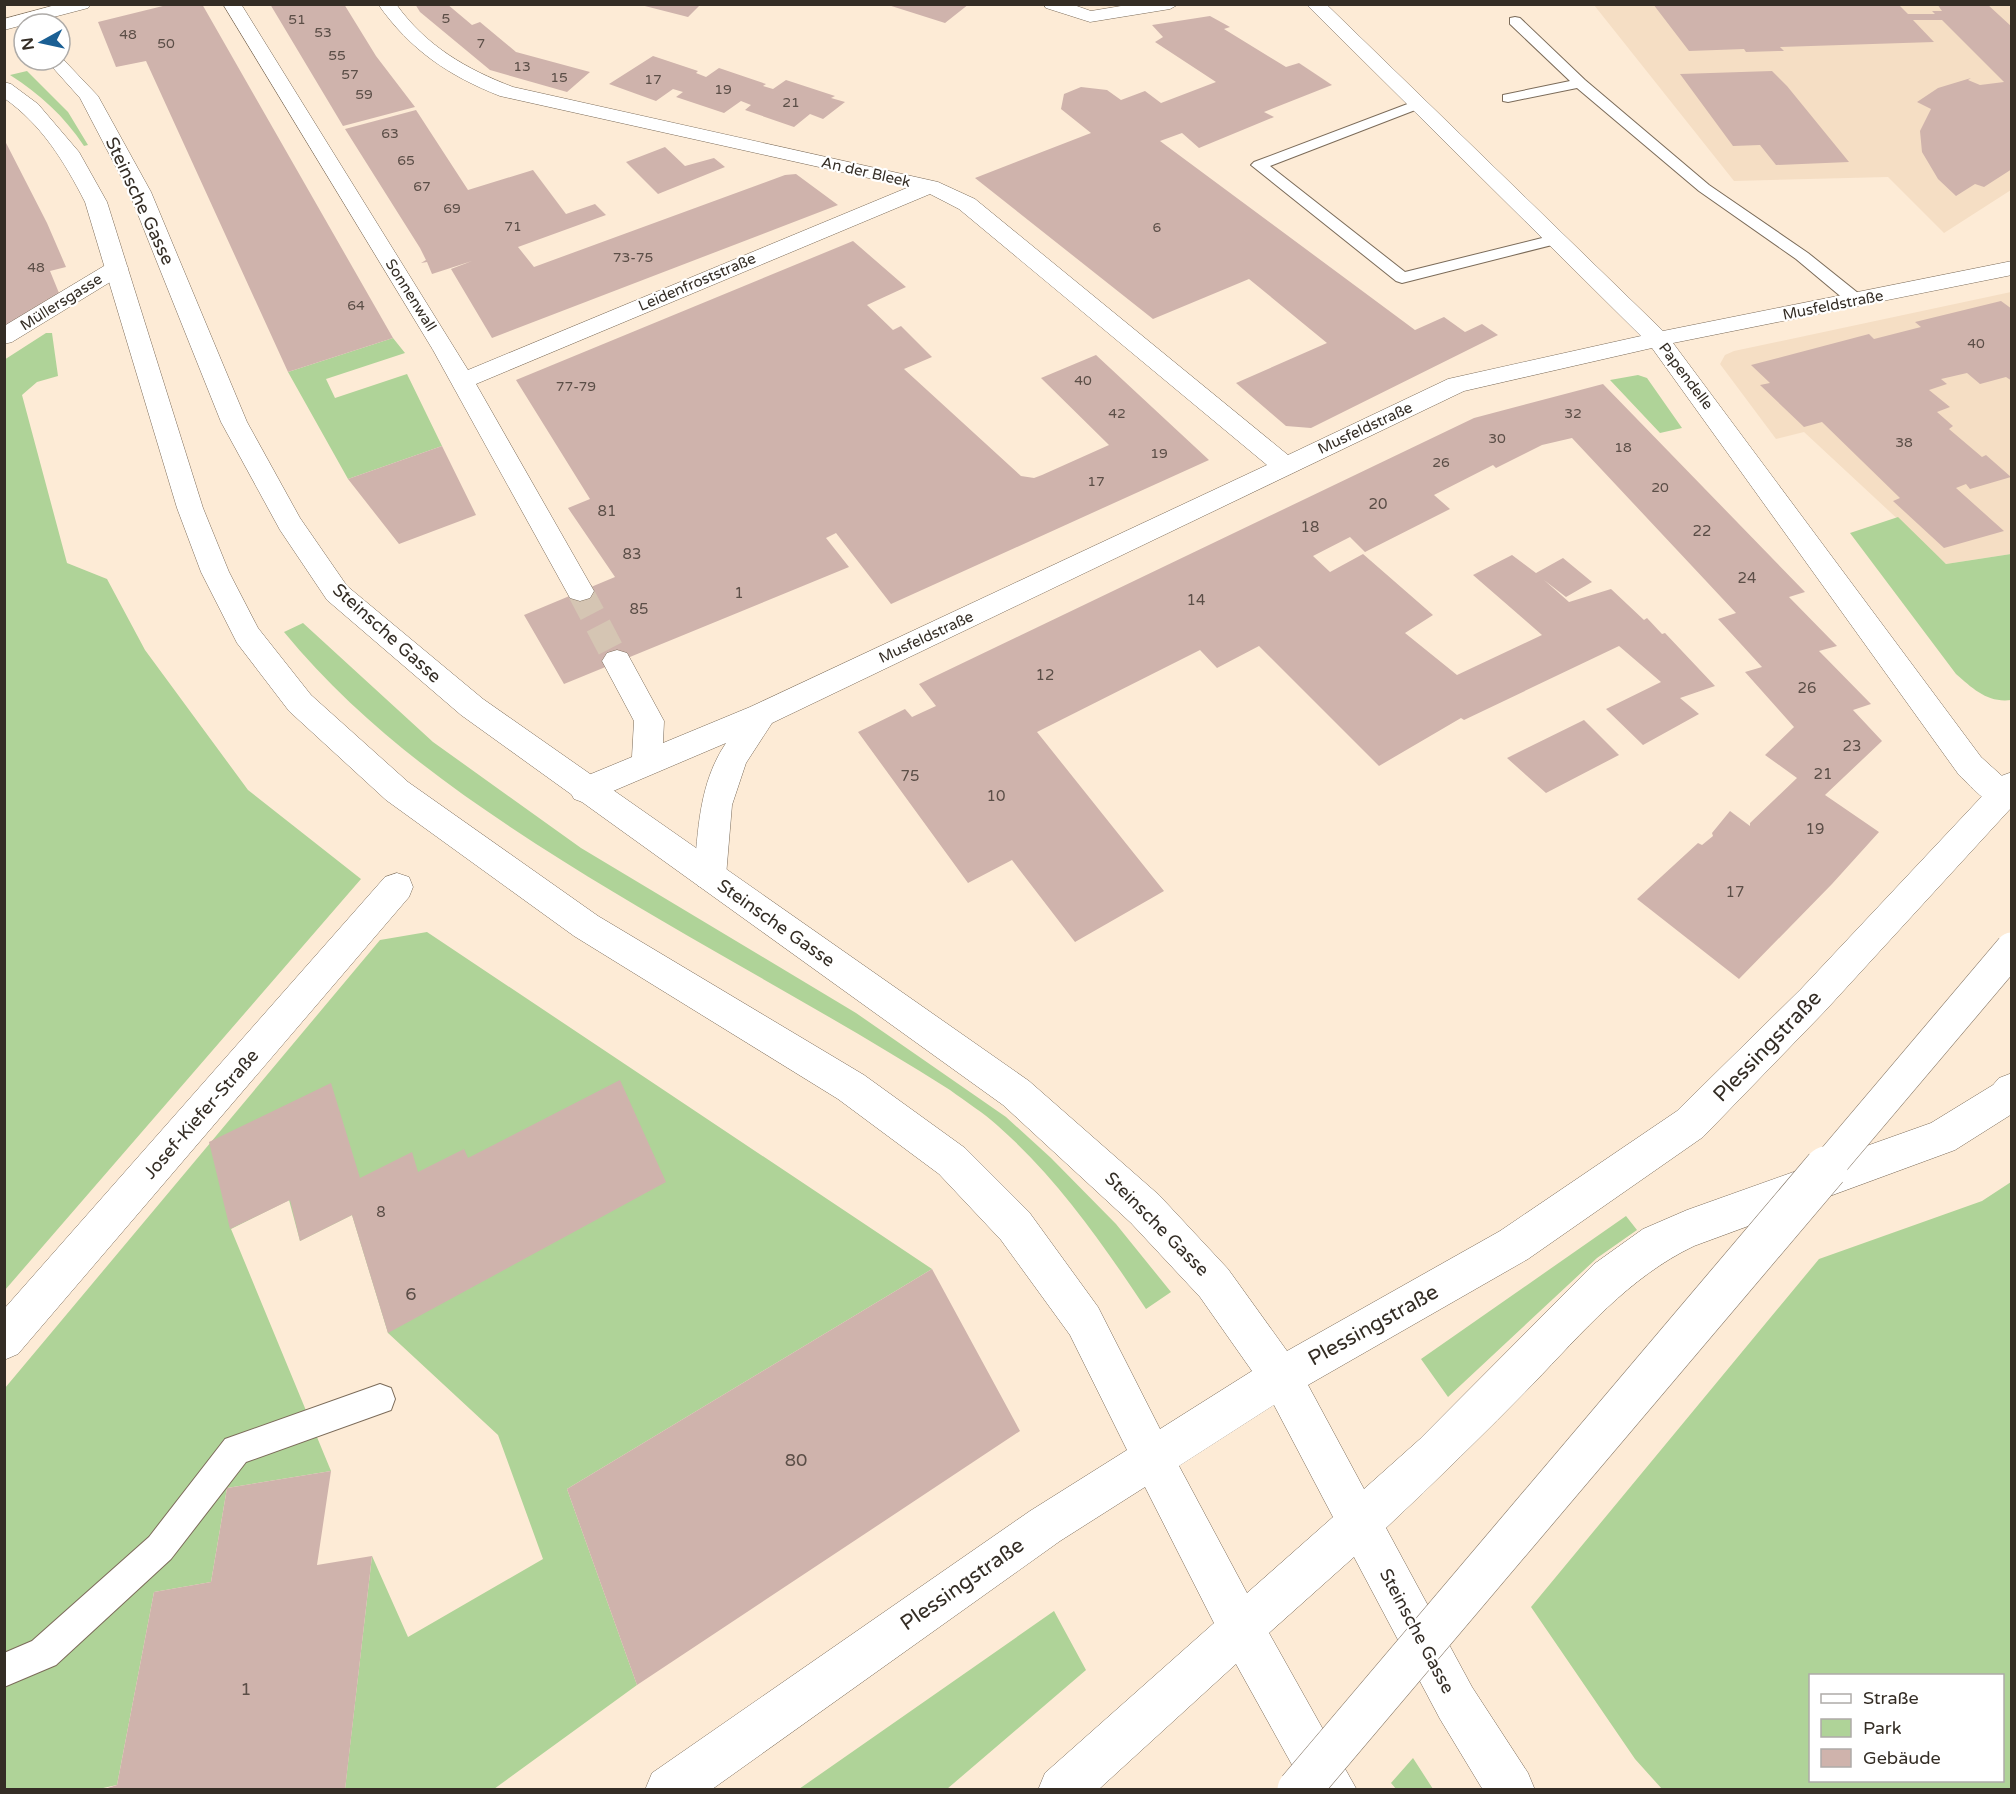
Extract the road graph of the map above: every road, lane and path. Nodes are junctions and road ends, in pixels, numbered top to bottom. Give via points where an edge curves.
1 (82, 4) edge
2 (232, 4) edge
3 (387, 4) edge
4 (1052, 4) edge
5 (1170, 4) edge
6 (1315, 4) edge
7 (1515, 21) dead end
8 (4, 25) edge
9 (66, 72) edge
10 (1580, 83) junction
11 (4, 88) edge
12 (1508, 98) dead end
13 (1418, 104) junction
14 (931, 186) junction
15 (1557, 239) junction
16 (117, 268) junction
17 (2012, 268) edge
18 (1857, 301) junction
19 (4, 338) edge
20 (1658, 339) junction
21 (463, 381) junction
22 (1285, 466) junction
23 (580, 591) tunnel mouth
24 (617, 661) tunnel mouth
25 (761, 715) junction
26 (646, 765) junction
27 (585, 790) junction
28 (2007, 790) edge
29 (710, 876) junction
30 (397, 887) dead end
31 (2012, 949) edge
32 (2012, 1090) edge
33 (4, 1340) edge
34 (1281, 1377) junction
35 (380, 1399) dead end
36 (1152, 1457) junction
37 (1360, 1524) junction
38 (1240, 1628) junction
39 (4, 1670) edge
40 (669, 1790) edge
41 (1062, 1790) edge
42 (1299, 1790) edge
43 (1333, 1790) edge
44 (1511, 1790) edge

1 - 8 main road
2 - 21 main road, Sonnenwall
3 - 14 main road, An der Bleek via 399,24 433,54 465,77 507,92
4 - 5 main road via 1095,28
6 - 13 main road, Papendelle
7 - 10 lane
9 - 27 main road, Steinsche Gasse via 88,96 140,192 234,422 290,523 337,593 472,707
10 - 12 lane
10 - 18 lane via 1704,188 1802,256
11 - 16 main road via 31,108 72,156 96,202
13 - 15 main road, Papendelle
13 - 15 lane via 1259,165 1402,278
14 - 21 main road, Leidenfroststraße
14 - 22 main road, An der Bleek via 967,204
15 - 20 main road, Papendelle
16 - 19 main road, Müllersgasse
16 - 36 main road via 190,508 215,572 247,635 300,703 397,791 586,926 851,1087 952,1161 1015,1226 1084,1321
17 - 18 main road, Musfeldstraße
18 - 20 main road, Musfeldstraße
20 - 22 main road, Musfeldstraße via 1457,385
20 - 28 main road, Papendelle via 1970,766
21 - 23 main road, Sonnenwall
22 - 25 main road, Musfeldstraße
24 - 26 main road via 650,720
25 - 26 main road, Musfeldstraße
25 - 29 main road via 732,759 716,805
26 - 27 main road, Musfeldstraße
27 - 29 main road, Steinsche Gasse
28 - 34 main road, Plessingstraße via 1813,999 1690,1124 1514,1245
29 - 34 main road, Steinsche Gasse via 1016,1093 1088,1156 1145,1209 1214,1283
30 - 33 main road, Josef-Kiefer-Straße
31 - 42 main road, bridge
32 - 37 main road via 1942,1137 1711,1219 1657,1243 1608,1278 1436,1454
34 - 36 main road, Plessingstraße
34 - 37 main road, Steinsche Gasse
35 - 39 lane via 236,1450 160,1548 44,1653
36 - 38 main road
36 - 40 main road, Plessingstraße via 1045,1526
37 - 38 main road
37 - 44 main road, Steinsche Gasse via 1456,1703
38 - 41 main road
38 - 43 main road

